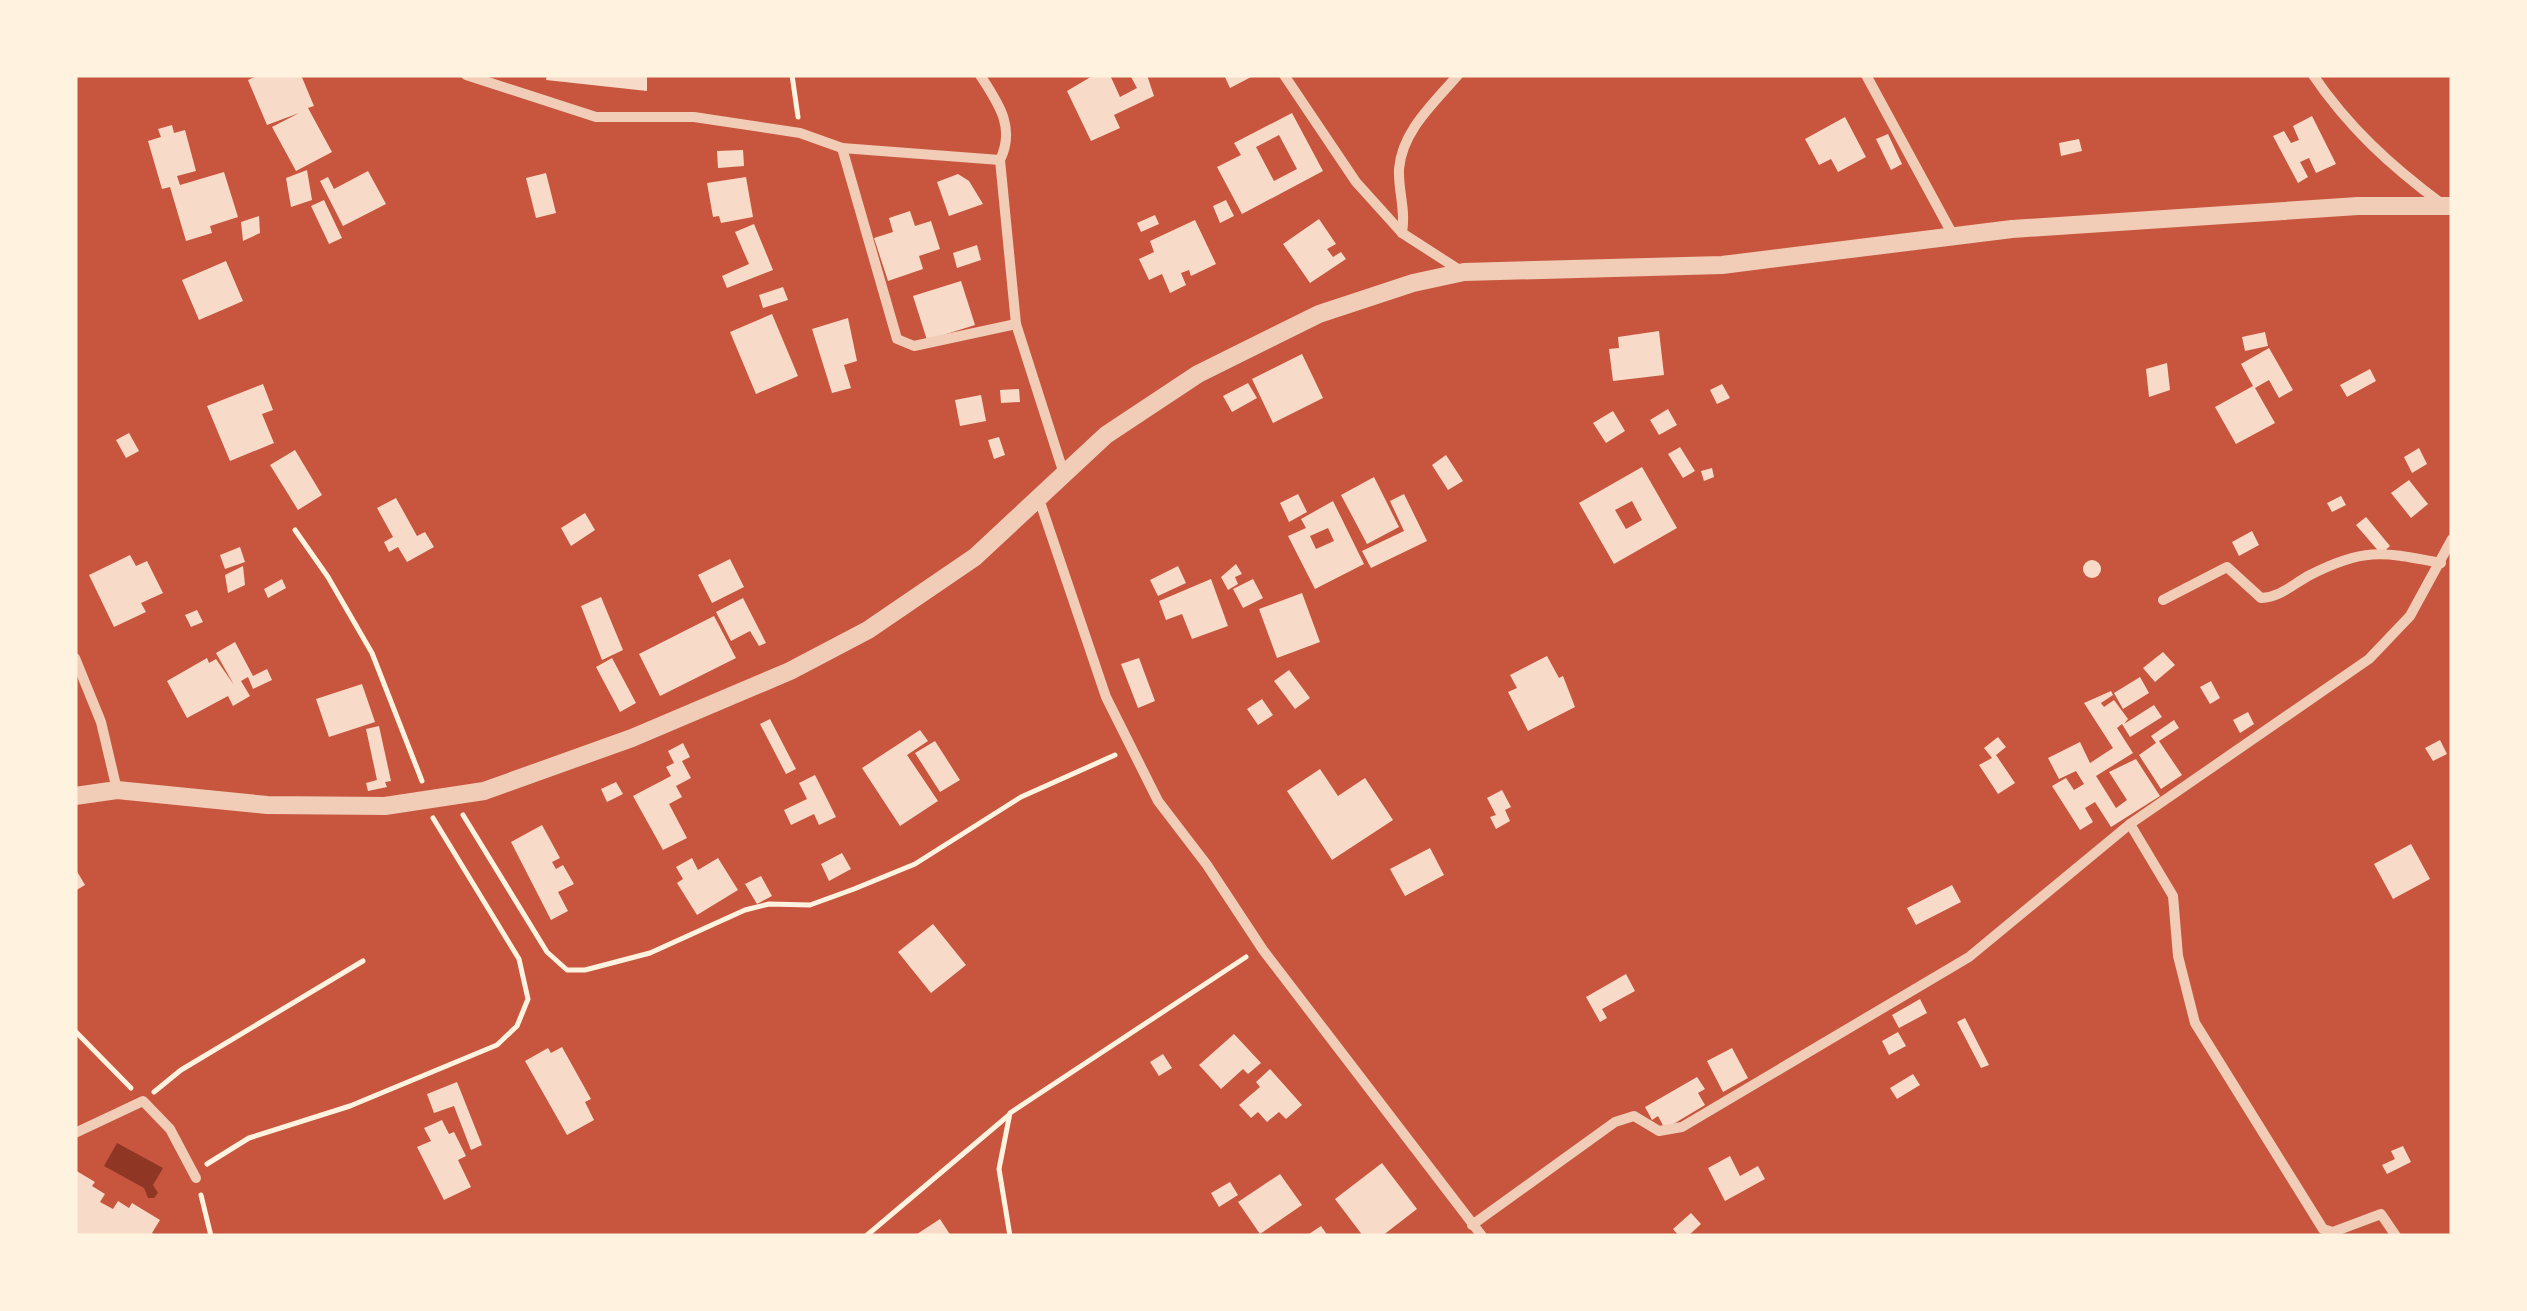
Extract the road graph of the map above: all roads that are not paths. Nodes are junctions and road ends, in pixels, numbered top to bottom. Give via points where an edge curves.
1 (466, 75) edge
2 (980, 75) edge
3 (1284, 75) edge
4 (1458, 75) edge
5 (1866, 75) edge
6 (2313, 75) edge
7 (842, 148) junction
8 (1000, 160) junction
9 (2447, 205) edge
10 (1402, 233) junction
11 (1954, 238) junction
12 (1464, 272) junction
13 (1016, 324) junction
14 (1062, 470) junction
15 (1039, 499) junction
16 (2452, 539) edge
17 (2441, 563) junction
18 (2163, 600) dead end
19 (75, 658) edge
20 (117, 790) junction
21 (75, 796) edge
22 (2130, 824) junction
23 (75, 1133) edge
24 (196, 1178) road end
25 (1472, 1224) junction
26 (1482, 1236) edge
27 (2396, 1236) edge

1 - 7 street via 596,117 694,117 800,133
2 - 8 street via 1004,111
3 - 10 street via 1356,182
4 - 10 street via 1404,144
5 - 11 street
6 - 9 street via 2360,137
7 - 8 street
7 - 13 street via 897,339 914,346
8 - 13 street
9 - 11 street via 2240,213
10 - 12 street
11 - 12 street via 1677,269
12 - 14 street via 1365,296 1261,342 1147,404
13 - 14 street
14 - 15 street
15 - 20 street via 935,586 790,672 484,791 385,806 266,805
15 - 25 street via 1081,630 1158,801 1262,950
16 - 17 street
17 - 18 street via 2370,552 2273,598 2260,598 2227,567
17 - 22 street via 2410,616 2369,659
19 - 20 street via 101,722
20 - 21 street
22 - 25 street via 1969,956 1671,1132 1634,1116 1615,1122
22 - 27 street via 2173,896 2178,956 2196,1023 2323,1229 2333,1232 2381,1214
23 - 24 street via 143,1100 170,1129
25 - 26 street

